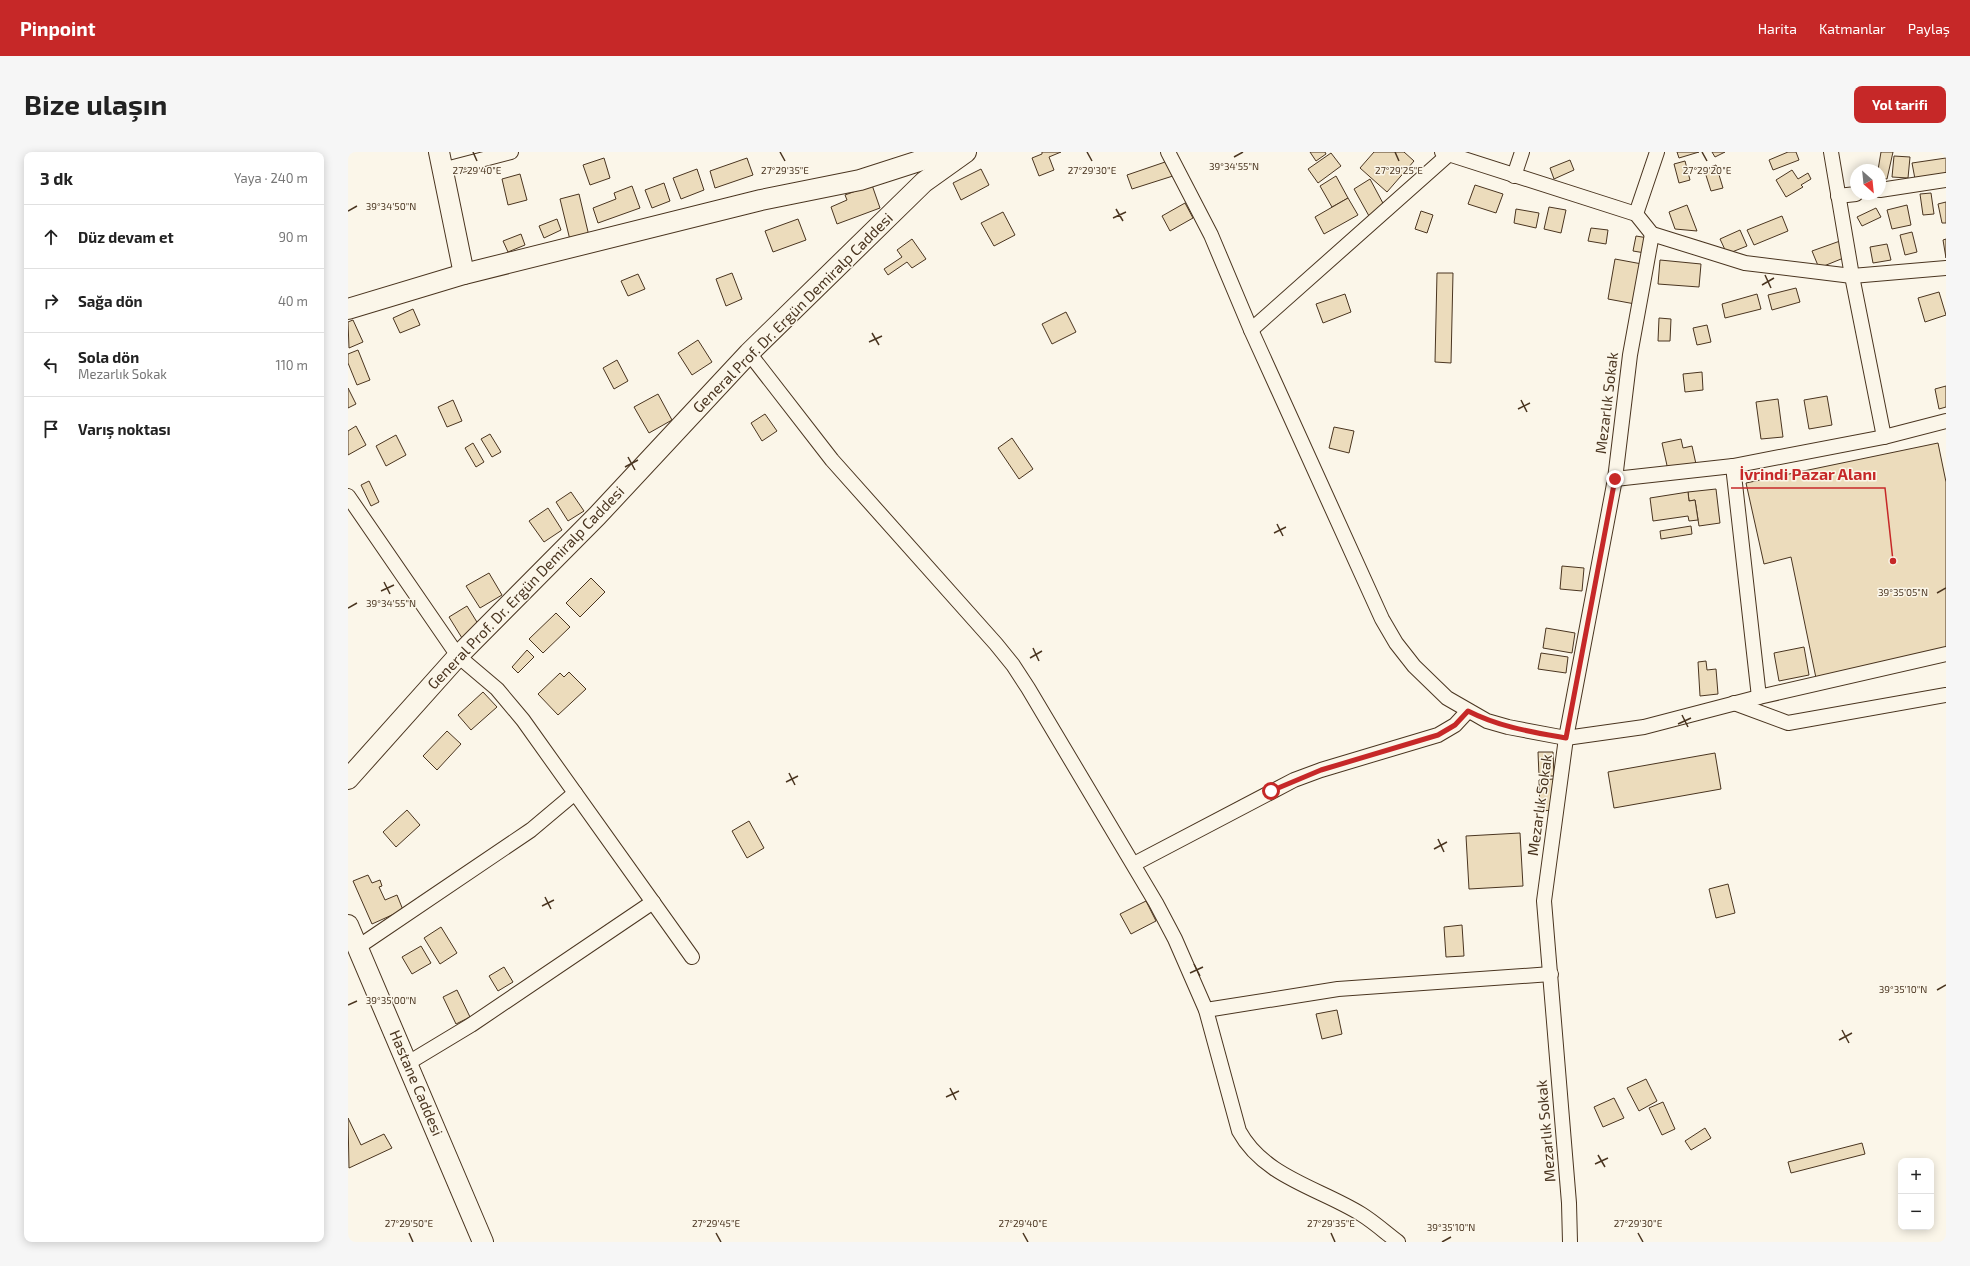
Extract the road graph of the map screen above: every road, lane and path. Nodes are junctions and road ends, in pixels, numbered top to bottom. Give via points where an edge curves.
1 (511, 152) edge
2 (966, 152) edge
3 (1168, 152) edge
4 (1522, 152) edge
5 (1657, 152) edge
6 (1831, 152) edge
7 (942, 153) edge
8 (1445, 154) edge
9 (440, 161) edge
10 (1514, 176) junction
11 (1946, 180) edge
12 (1886, 189) edge
13 (1850, 195) edge
14 (1838, 196) junction
15 (1636, 214) junction
16 (1652, 234) junction
17 (1946, 268) edge
18 (464, 274) junction
19 (1852, 276) junction
20 (348, 309) edge
21 (1251, 330) junction
22 (749, 353) junction
23 (1946, 421) edge
24 (1884, 437) junction
25 (1733, 466) junction
26 (1615, 479) junction
27 (348, 496) edge
28 (1946, 654) edge
29 (458, 656) junction
30 (1946, 695) edge
31 (1759, 697) junction
32 (1734, 703) junction
33 (1468, 711) junction
34 (1566, 738) junction
35 (348, 779) edge
36 (575, 793) junction
37 (1134, 864) junction
38 (653, 902) junction
39 (348, 925) edge
40 (358, 947) junction
41 (692, 957) dead end
42 (1551, 974) junction
43 (1206, 1010) junction
44 (408, 1063) junction
45 (484, 1242) edge
46 (1398, 1242) edge
47 (1570, 1242) edge

1 - 9 street
2 - 22 street, General Prof. Dr. Ergün Demiralp Caddesi via 924,182
3 - 21 street via 1211,235
4 - 10 street
5 - 15 street
6 - 14 street
7 - 18 street via 860,180 761,200
8 - 10 street
8 - 21 street
9 - 18 street
10 - 15 street
11 - 12 street
13 - 14 street
14 - 19 street
15 - 16 street
16 - 19 street via 1745,263
16 - 26 street, Mezarlık Sokak via 1630,355
17 - 19 street
18 - 20 street
19 - 24 street
21 - 33 street via 1382,619 1414,666 1448,698
22 - 29 street, General Prof. Dr. Ergün Demiralp Caddesi via 597,516
22 - 37 street via 836,466 1013,665
23 - 24 street
24 - 25 street
25 - 26 street
25 - 31 street
26 - 34 street, Mezarlık Sokak
27 - 29 street
28 - 31 street
29 - 35 street, General Prof. Dr. Ergün Demiralp Caddesi
29 - 36 street via 478,671 510,704
30 - 32 street via 1788,723
31 - 32 street
32 - 34 street via 1644,726
33 - 34 street via 1508,728
33 - 37 street via 1455,725 1438,735 1321,770 1282,786
34 - 42 street, Mezarlık Sokak via 1544,901
36 - 38 street
36 - 40 street via 531,830
37 - 43 street via 1175,939
38 - 41 street
38 - 44 street via 471,1025
39 - 40 street, Hastane Caddesi
40 - 44 street, Hastane Caddesi
42 - 43 street via 1338,989
42 - 47 street, Mezarlık Sokak via 1570,1203
43 - 46 street via 1239,1131 1252,1151 1274,1169 1361,1214
44 - 45 street, Hastane Caddesi

